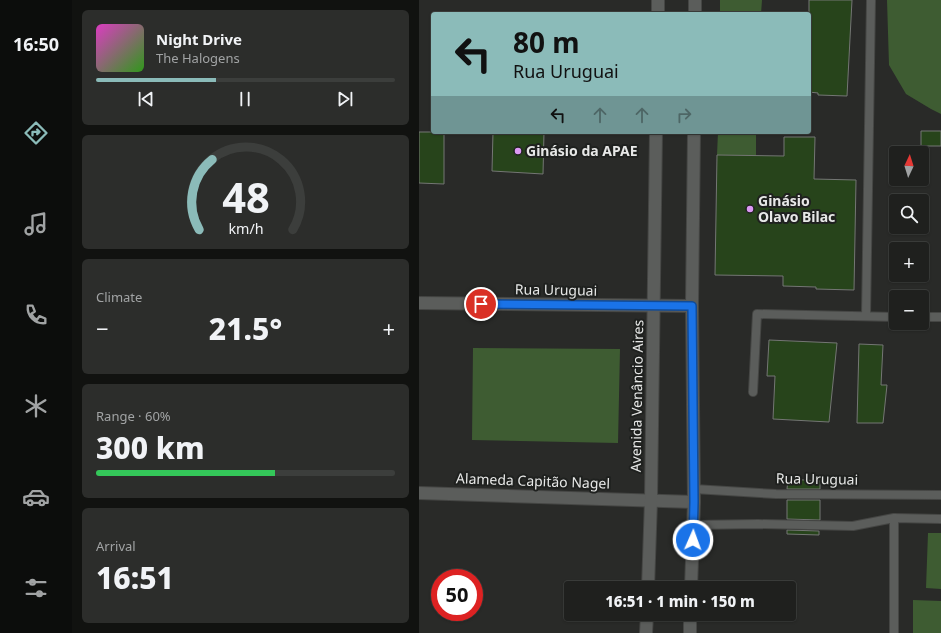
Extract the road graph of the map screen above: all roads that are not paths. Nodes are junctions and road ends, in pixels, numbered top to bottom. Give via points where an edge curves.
1 (658, 0) edge
2 (695, 0) edge
3 (871, 0) edge
4 (657, 12) edge
5 (695, 12) edge
6 (656, 134) edge
7 (694, 134) edge
8 (419, 303) edge
9 (653, 306) junction
10 (692, 306) junction
11 (866, 316) junction
12 (889, 317) edge
13 (929, 317) edge
14 (941, 317) edge
15 (753, 392) dead end
16 (693, 489) junction
17 (419, 493) edge
18 (941, 495) edge
19 (651, 500) junction
20 (694, 502) junction
21 (894, 518) junction
22 (941, 519) edge
23 (693, 525) junction
24 (648, 581) edge
25 (691, 581) edge
26 (647, 621) edge
27 (690, 621) edge
28 (646, 633) edge
29 (690, 633) edge
30 (894, 633) edge

1 - 4 main road
2 - 5 main road
3 - 11 lane
6 - 9 main road, Avenida Venâncio Aires
7 - 10 main road
8 - 9 main road, Rua Uruguai
9 - 10 main road, Rua Uruguai
9 - 19 main road, Avenida Venâncio Aires
10 - 16 main road
11 - 12 lane
11 - 15 lane via 757,314
13 - 14 lane
16 - 18 lane, Rua Uruguai via 777,494
16 - 20 main road
17 - 19 main road, Alameda Capitão Nagel
19 - 20 main road, Alameda Capitão Nagel
19 - 24 main road, Avenida Venâncio Aires
20 - 23 main road
21 - 22 lane
21 - 23 lane via 853,526
21 - 30 lane
23 - 25 main road
26 - 28 main road
27 - 29 main road

